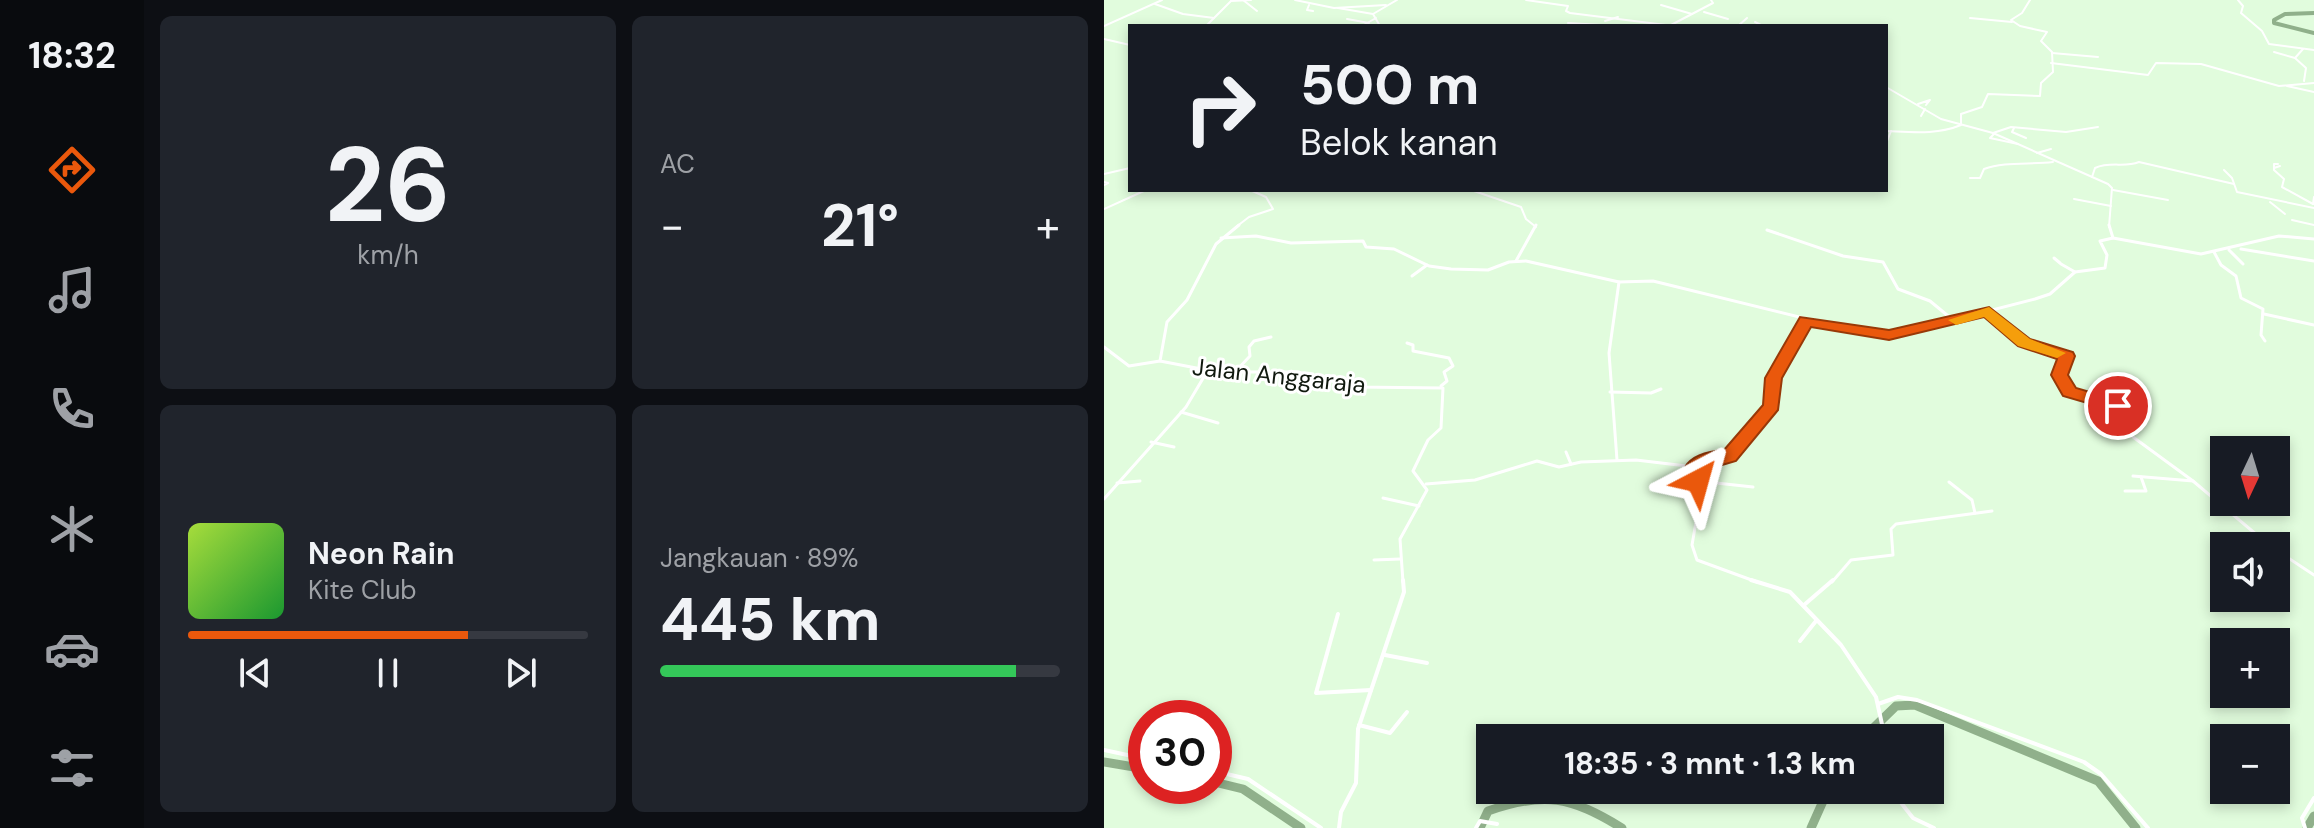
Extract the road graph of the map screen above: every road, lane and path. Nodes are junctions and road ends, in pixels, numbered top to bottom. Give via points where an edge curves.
1 (1162, 0) edge
2 (1232, 0) edge
3 (1243, 0) edge
4 (1251, 0) edge
5 (1295, 0) edge
6 (1397, 0) edge
7 (1526, 0) edge
8 (1711, 0) edge
9 (2030, 0) edge
10 (2237, 0) edge
11 (2246, 0) edge
12 (1538, 1) edge
13 (1550, 1) edge
14 (1155, 4) junction
15 (1309, 5) junction
16 (1386, 5) junction
17 (1661, 5) dead end
18 (1318, 6) junction
19 (1334, 8) junction
20 (1257, 11) dead end
21 (1700, 11) junction
22 (1373, 14) junction
23 (1692, 14) junction
24 (1610, 16) junction
25 (1618, 17) junction
26 (1214, 18) junction
27 (1376, 18) junction
28 (1747, 18) dead end
29 (1970, 18) dead end
30 (1347, 19) dead end
31 (1728, 19) dead end
32 (1605, 21) junction
33 (1642, 21) junction
34 (1755, 22) dead end
35 (2012, 22) junction
36 (1369, 23) joint
37 (1568, 23) dead end
38 (1208, 24) edge
39 (1379, 24) edge
40 (1574, 24) edge
41 (1602, 24) edge
42 (1638, 24) edge
43 (1660, 24) edge
44 (1675, 24) edge
45 (1740, 24) edge
46 (1759, 24) edge
47 (1104, 26) edge
48 (1104, 39) edge
49 (1128, 45) edge
50 (2303, 49) junction
51 (2290, 50) junction
52 (2314, 50) edge
53 (2051, 52) junction
54 (2274, 52) dead end
55 (2098, 57) dead end
56 (2296, 57) junction
57 (2051, 63) junction
58 (2304, 81) junction
59 (2314, 83) edge
60 (2287, 86) junction
61 (1888, 88) edge
62 (2314, 92) edge
63 (1918, 104) junction
64 (1926, 107) junction
65 (1921, 116) dead end
66 (1961, 125) junction
67 (2015, 127) junction
68 (2098, 127) dead end
69 (1891, 131) joint
70 (2013, 132) junction
71 (1994, 133) junction
72 (2008, 134) dead end
73 (2026, 138) dead end
74 (1888, 139) edge
75 (1999, 141) junction
76 (2018, 144) junction
77 (1999, 147) dead end
78 (2051, 149) dead end
79 (2037, 154) junction
80 (2053, 162) junction
81 (2279, 165) dead end
82 (1128, 168) edge
83 (2224, 170) dead end
84 (2205, 171) dead end
85 (1104, 174) edge
86 (2205, 177) junction
87 (1970, 178) dead end
88 (2091, 178) junction
89 (2234, 184) junction
90 (2111, 190) junction
91 (1142, 192) edge
92 (1255, 192) edge
93 (1477, 192) edge
94 (2314, 197) edge
95 (2074, 199) dead end
96 (2168, 200) dead end
97 (2273, 201) junction
98 (2111, 206) junction
99 (2314, 207) edge
100 (1104, 209) edge
101 (2285, 214) dead end
102 (2292, 220) dead end
103 (2314, 225) edge
104 (1767, 230) dead end
105 (1221, 238) junction
106 (2113, 238) junction
107 (2314, 239) edge
108 (2213, 246) dead end
109 (2219, 246) dead end
110 (2237, 248) junction
111 (2227, 250) junction
112 (2213, 252) junction
113 (2054, 258) dead end
114 (1516, 261) junction
115 (2314, 261) edge
116 (2243, 264) dead end
117 (1427, 265) junction
118 (2075, 272) junction
119 (1412, 276) dead end
120 (1619, 282) junction
121 (1989, 311) junction
122 (2264, 314) junction
123 (1953, 320) junction
124 (1806, 321) junction
125 (2314, 325) edge
126 (1271, 337) dead end
127 (2265, 341) dead end
128 (1409, 344) dead end
129 (1104, 347) edge
130 (1158, 361) junction
131 (1208, 370) junction
132 (1234, 373) junction
133 (1444, 384) junction
134 (1661, 389) dead end
135 (1610, 392) junction
136 (1181, 412) junction
137 (1218, 423) dead end
138 (1151, 442) junction
139 (1174, 447) dead end
140 (1566, 452) dead end
141 (1617, 460) junction
142 (1571, 464) junction
143 (1695, 467) junction
144 (2133, 476) dead end
145 (2141, 477) junction
146 (1140, 481) dead end
147 (1698, 481) junction
148 (2193, 481) junction
149 (1949, 482) dead end
150 (1117, 483) junction
151 (1425, 484) junction
152 (1753, 487) dead end
153 (2125, 491) dead end
154 (1383, 498) dead end
155 (1104, 499) edge
156 (1419, 506) junction
157 (1992, 511) dead end
158 (1975, 513) junction
159 (2253, 532) edge
160 (1400, 559) junction
161 (2290, 559) edge
162 (1374, 560) dead end
163 (2314, 575) edge
164 (1804, 605) junction
165 (1338, 614) dead end
166 (1816, 621) junction
167 (1800, 641) dead end
168 (1385, 655) junction
169 (1427, 663) dead end
170 (1371, 690) junction
171 (1879, 706) junction
172 (1407, 712) dead end
173 (1884, 724) edge
174 (1359, 725) junction
175 (1104, 750) edge
176 (1128, 755) edge
177 (1232, 775) edge
178 (2314, 798) edge
179 (1902, 804) edge
180 (1497, 824) dead end
181 (1321, 828) edge
182 (1339, 828) edge
183 (1476, 828) edge
184 (1934, 828) edge
185 (2148, 828) edge
186 (2305, 828) edge

1 - 14 street
2 - 3 street
2 - 26 street
3 - 4 street
3 - 20 street
5 - 15 street
6 - 16 street
7 - 12 street
8 - 21 street via 1711,6
9 - 35 street
10 - 11 street
10 - 51 street via 2241,13 2263,31 2268,44
12 - 13 street
13 - 24 street via 1569,6 1570,13
14 - 26 street via 1184,15
14 - 47 street
15 - 18 street
15 - 18 street via 1311,11
16 - 19 street
16 - 22 street
17 - 23 street
18 - 19 street
19 - 22 street
21 - 23 street
21 - 31 street
22 - 27 street
23 - 44 street
24 - 25 street
24 - 32 street
25 - 32 street
25 - 33 street
26 - 38 street
27 - 36 street
27 - 39 street
28 - 45 street
29 - 35 street
30 - 36 street
32 - 41 street
33 - 42 street
33 - 43 street
34 - 46 street
35 - 53 street via 2047,32 2041,41
37 - 40 street
48 - 49 street
50 - 51 street
50 - 52 street
50 - 56 street
51 - 56 street
53 - 55 street
53 - 57 street
54 - 56 street
56 - 58 street via 2306,68
57 - 60 street via 2148,75 2156,63 2177,62
57 - 66 street via 2053,75 2041,83 2040,96 1987,94 1982,107 1961,114
58 - 59 street
58 - 60 street
60 - 62 street
61 - 63 street
63 - 64 street
63 - 64 street via 1930,100
64 - 65 street
64 - 66 street
66 - 69 street via 1944,131
66 - 71 street
67 - 68 street via 2067,132
67 - 70 street
67 - 71 street
69 - 74 street
70 - 72 street
70 - 73 street
71 - 75 street via 1989,138
71 - 76 street
75 - 76 street
75 - 77 street
76 - 79 street
78 - 79 street
79 - 80 street
80 - 87 street via 1996,164 1981,171 1980,178
80 - 88 street
81 - 99 street via 2274,168 2284,179 2282,187
82 - 85 street
83 - 89 street
84 - 86 street
86 - 88 street via 2147,163 2108,162 2095,168
86 - 89 street
88 - 90 street
89 - 97 street via 2237,192
90 - 96 street
90 - 98 street
91 - 100 street
92 - 105 street, Jalan Anggaraja via 1266,197 1273,209 1249,217
93 - 114 street via 1521,207 1537,226
94 - 99 street
95 - 98 street
97 - 99 street
97 - 101 street via 2274,208
98 - 106 street
102 - 103 street
104 - 123 street via 1843,256 1883,262 1898,289 1930,301
105 - 117 street via 1364,241 1366,247 1394,249
105 - 130 street, Jalan Anggaraja via 1187,300 1167,322
106 - 112 street
106 - 118 street via 2100,239 2106,265
107 - 110 street via 2279,236
108 - 112 street
109 - 111 street
110 - 111 street
110 - 115 street
111 - 112 street
111 - 116 street
112 - 122 street via 2236,276 2240,296
113 - 118 street
114 - 117 street via 1488,270
114 - 120 street
117 - 119 street
118 - 121 street via 2050,294
120 - 124 street via 1653,281
120 - 135 street via 1609,353
121 - 123 street
121 - 148 street via 2024,342 2067,356 2060,375 2071,396 2121,408 2131,435
122 - 125 street
122 - 127 street
123 - 124 street via 1889,335
124 - 143 street via 1774,378 1770,408 1729,456
126 - 132 street via 1254,341 1250,356
128 - 133 street via 1413,351 1449,358 1453,365 1444,373
129 - 130 street via 1125,365
130 - 131 street, Jalan Anggaraja
131 - 132 street, Jalan Anggaraja
131 - 136 street
132 - 133 street, Jalan Anggaraja via 1298,372 1356,387
133 - 151 street via 1441,428 1428,440 1413,471
134 - 135 street
135 - 141 street
136 - 137 street
136 - 138 street
138 - 139 street
138 - 150 street
140 - 142 street
141 - 142 street
141 - 143 street
142 - 151 street via 1529,461 1487,477
143 - 147 street
144 - 145 street
145 - 148 street
145 - 153 street via 2146,491
146 - 150 street
147 - 152 street
147 - 164 street via 1692,545 1697,560 1790,592
148 - 159 street
149 - 158 street via 1972,500
150 - 155 street
151 - 156 street
154 - 156 street
156 - 160 street via 1400,539
157 - 158 street
158 - 164 street via 1896,524 1891,529 1894,554 1851,560
160 - 162 street
160 - 168 street via 1404,592
161 - 163 street
164 - 166 street
165 - 170 street via 1316,693
166 - 167 street
166 - 171 street via 1850,655
168 - 169 street
168 - 170 street
170 - 174 street
171 - 173 street
171 - 185 street via 1898,697 1917,700 2084,762
172 - 174 street via 1390,733
174 - 182 street via 1356,783
175 - 176 street
177 - 181 street via 1248,779
178 - 186 street via 2302,818
179 - 184 street via 1913,818
180 - 183 street via 1484,822

